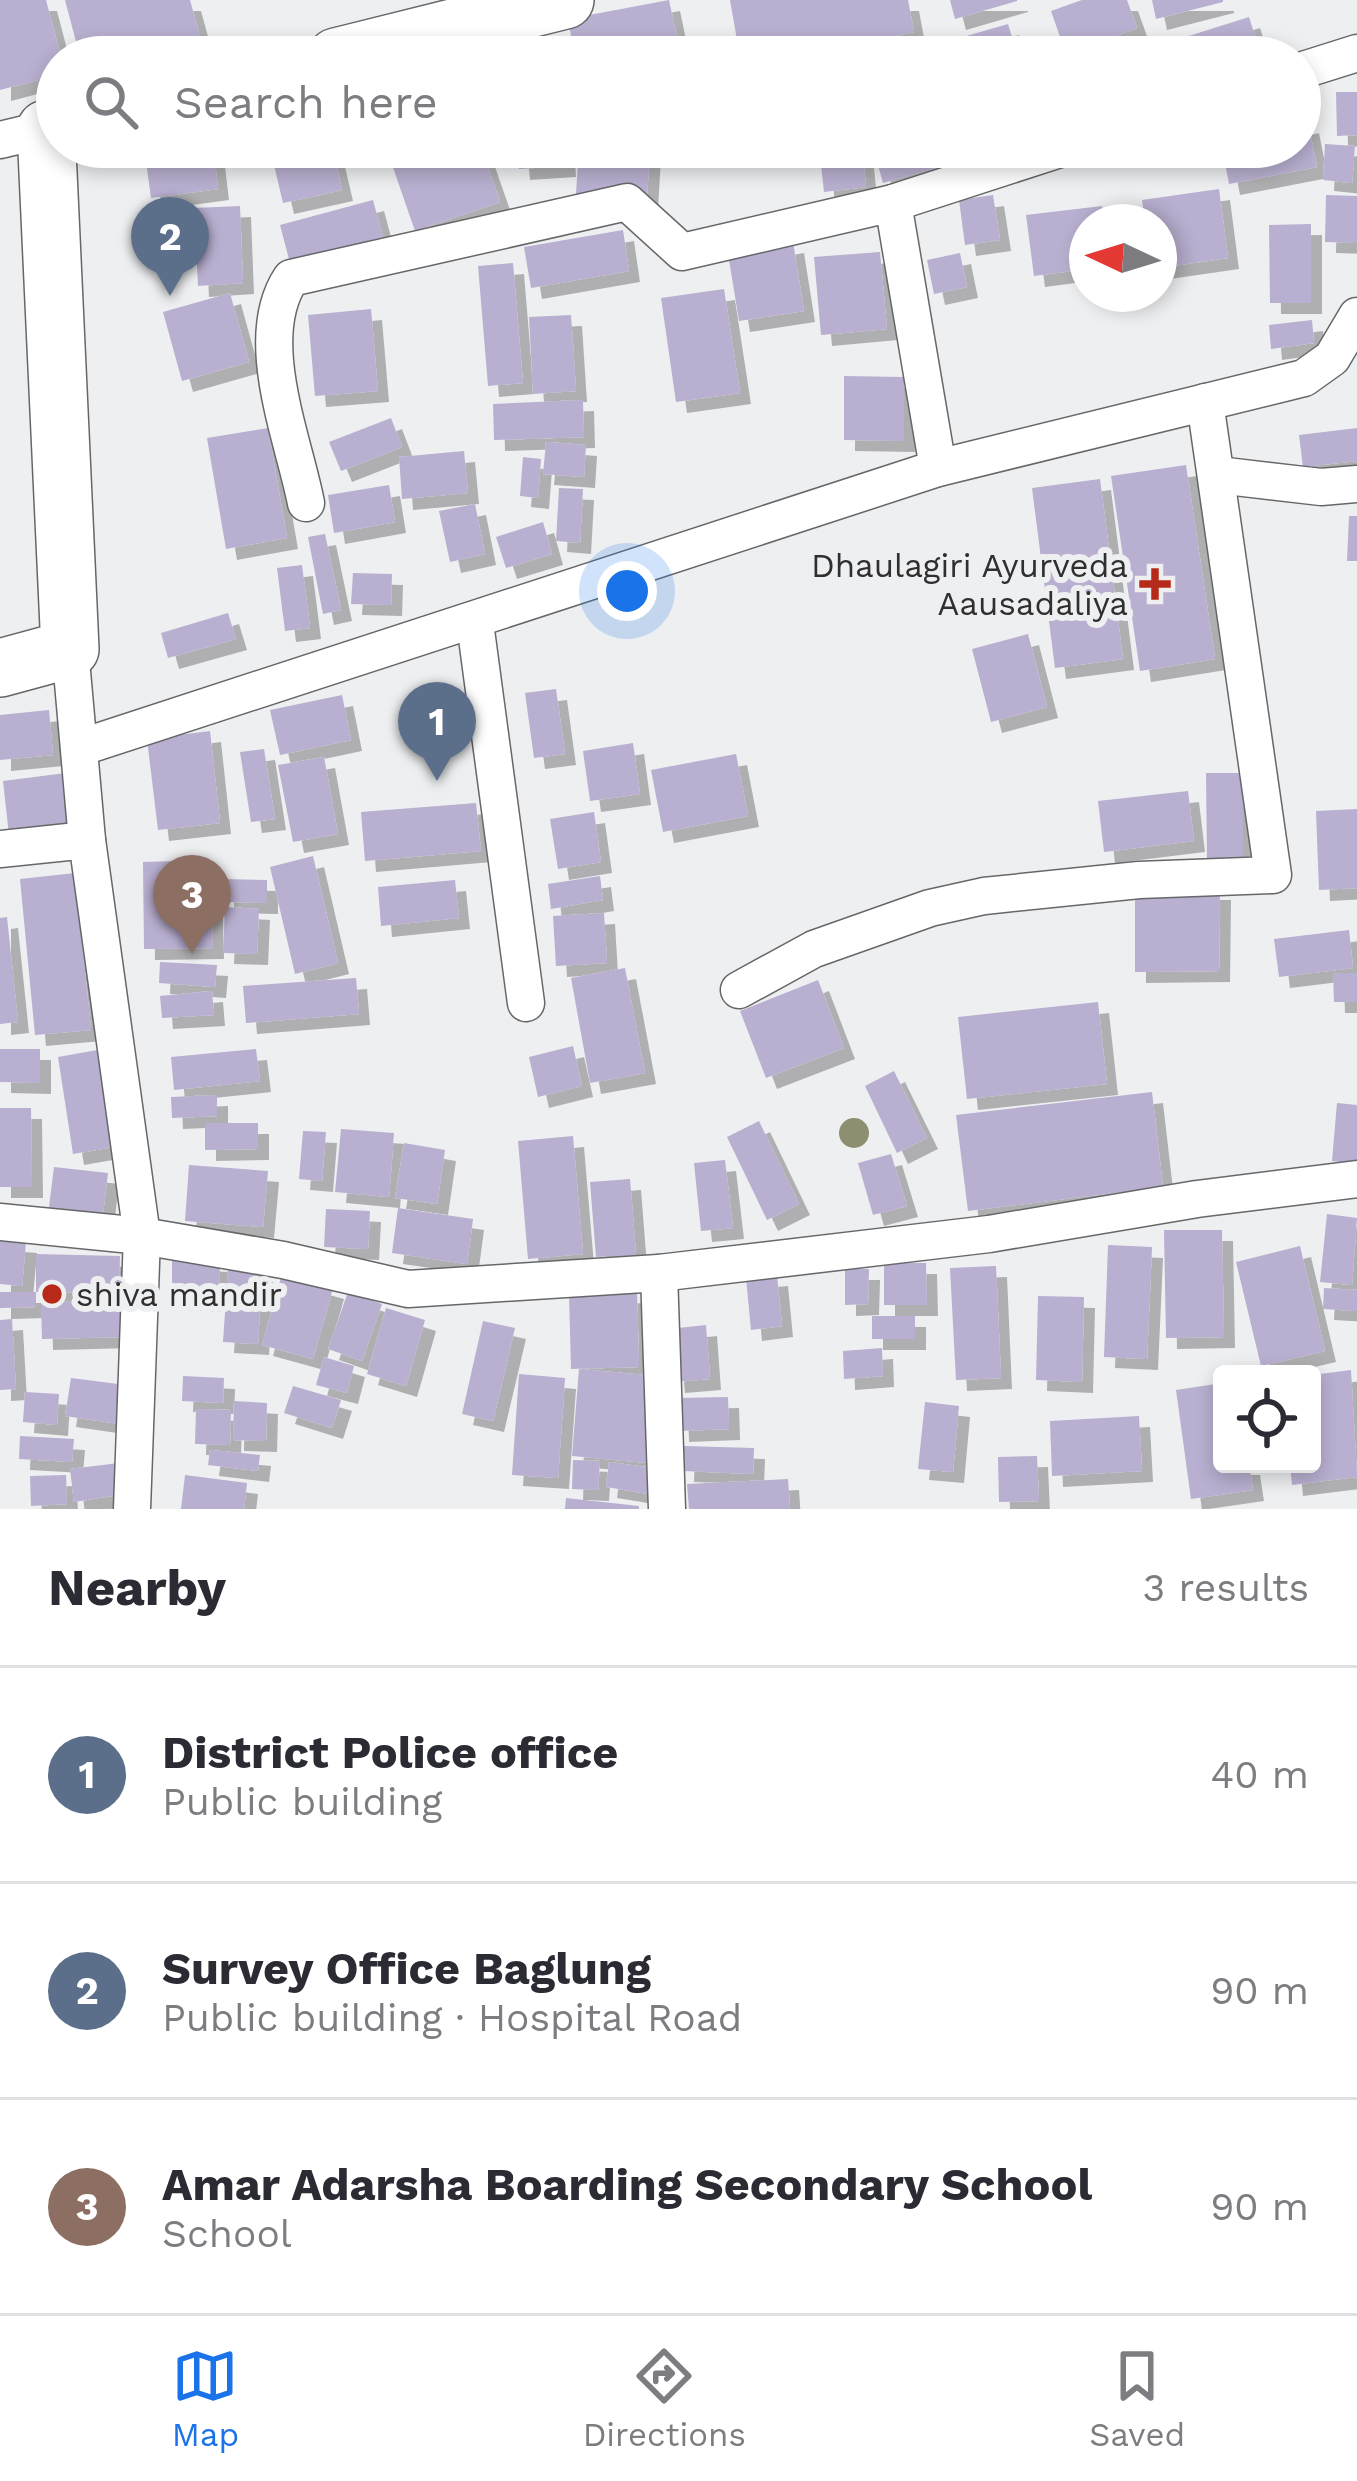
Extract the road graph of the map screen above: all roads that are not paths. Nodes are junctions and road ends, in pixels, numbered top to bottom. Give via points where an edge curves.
1 (565, 0) edge
2 (420, 36) edge
3 (1357, 52) edge
4 (1321, 64) edge
5 (37, 168) edge
6 (1001, 168) edge
7 (893, 203) junction
8 (1357, 316) edge
9 (1205, 402) junction
10 (938, 468) junction
11 (1219, 475) junction
12 (1357, 484) edge
13 (306, 503) dead end
14 (475, 622) junction
15 (70, 650) junction
16 (0, 668) edge
17 (79, 748) junction
18 (87, 840) junction
19 (0, 849) edge
20 (739, 990) dead end
21 (526, 1003) dead end
22 (1357, 1179) edge
23 (0, 1222) edge
24 (142, 1236) junction
25 (659, 1274) junction
26 (132, 1509) edge
27 (667, 1509) edge

1 - 2 main road
3 - 4 street
5 - 15 main road
6 - 7 street
7 - 10 street
7 - 13 street via 682,252 627,202 291,278 277,298 276,365
8 - 9 street via 1332,358 1304,378
9 - 10 street
9 - 11 street
10 - 14 street
11 - 12 street via 1321,488
11 - 20 street via 1273,875 984,896 814,949
14 - 17 street
14 - 21 street
15 - 16 main road
15 - 17 street
17 - 18 street
18 - 19 street
18 - 24 street
22 - 25 street
23 - 24 street
24 - 25 street via 408,1289
24 - 26 street
25 - 27 street

